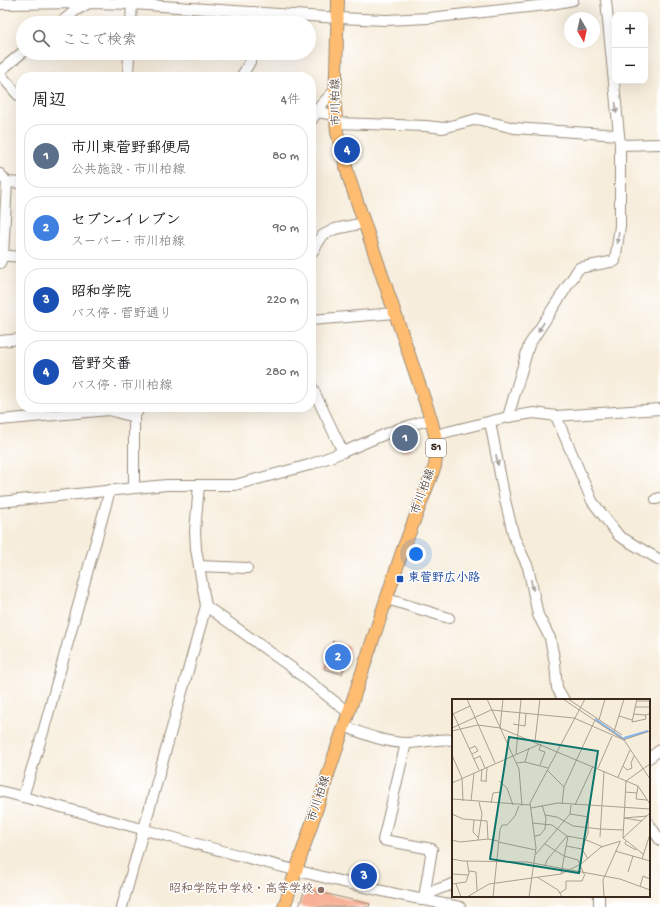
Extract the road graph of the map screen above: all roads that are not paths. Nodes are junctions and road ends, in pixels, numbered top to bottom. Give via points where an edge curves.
1 (338, 0) edge
2 (573, 0) edge
3 (606, 0) edge
4 (92, 2) edge
5 (132, 2) edge
6 (0, 4) edge
7 (254, 12) junction
8 (69, 16) edge
9 (131, 16) edge
10 (254, 16) edge
11 (311, 16) edge
12 (316, 16) edge
13 (339, 18) junction
14 (16, 58) edge
15 (129, 60) edge
16 (250, 60) edge
17 (0, 71) edge
18 (128, 72) edge
19 (244, 72) edge
20 (0, 74) edge
21 (336, 89) junction
22 (16, 93) edge
23 (316, 113) edge
24 (316, 117) edge
25 (336, 119) junction
26 (619, 140) junction
27 (660, 144) edge
28 (3, 178) edge
29 (16, 182) edge
30 (364, 223) junction
31 (316, 246) edge
32 (16, 257) edge
33 (1, 258) edge
34 (395, 313) junction
35 (316, 320) edge
36 (16, 339) edge
37 (0, 341) edge
38 (316, 396) edge
39 (660, 409) edge
40 (87, 412) edge
41 (116, 412) edge
42 (137, 412) edge
43 (556, 416) junction
44 (134, 417) junction
45 (508, 417) junction
46 (431, 419) junction
47 (0, 420) edge
48 (490, 422) junction
49 (435, 435) junction
50 (343, 452) junction
51 (199, 485) junction
52 (134, 488) junction
53 (110, 490) junction
54 (1, 500) edge
55 (660, 560) edge
56 (198, 566) junction
57 (248, 568) dead end
58 (387, 599) junction
59 (206, 606) junction
60 (449, 618) dead end
61 (563, 699) edge
62 (349, 713) junction
63 (344, 726) junction
64 (452, 740) edge
65 (406, 743) junction
66 (660, 750) edge
67 (650, 757) edge
68 (0, 791) edge
69 (23, 797) junction
70 (650, 825) edge
71 (143, 830) junction
72 (660, 840) edge
73 (296, 871) junction
74 (452, 884) edge
75 (423, 899) junction
76 (122, 907) edge
77 (284, 907) edge
78 (460, 907) edge

1 - 13 main road, 市川柏線 / 51
2 - 13 street via 429,18
3 -> 26 street
4 - 5 street
4 - 6 street
4 - 8 street
5 - 7 street
5 - 9 street
7 - 10 street
7 - 11 street
12 - 13 street
13 - 21 main road, 市川柏線 / 51
14 - 17 street
15 - 18 street
16 - 19 street
20 - 22 street
21 - 23 street via 320,105
21 - 25 main road, 市川柏線 / 51
24 - 25 street
25 - 26 street via 443,128 477,119 514,128
25 - 30 main road, 市川柏線 / 51 via 349,178
26 - 27 street
26 -> 45 street via 620,226 615,262 579,268 529,345
28 - 29 street
28 - 33 street
30 - 31 street via 334,229 323,235
30 - 34 main road, 市川柏線 / 51
32 - 33 street
34 - 35 street
34 - 46 main road, 市川柏線 / 51
36 - 37 street
38 - 50 street
39 - 43 street
40 - 47 street
41 - 44 street
42 - 44 street
43 - 45 street via 534,413
43 - 55 street via 592,501 619,536
44 - 52 street
45 - 48 street
46 - 49 main road, 市川柏線 / 51
46 - 50 street via 395,430
48 - 49 street
48 -> 61 street via 514,537 528,567 538,615 550,638 557,688
49 - 58 main road, 市川柏線 / 51 via 437,450 434,466
50 - 51 street via 301,467 235,485
51 - 52 street
51 - 56 street via 195,531
52 - 53 street
53 - 54 street
53 - 69 street
56 - 57 street
56 - 59 street
58 - 60 street
58 - 62 main road, 市川柏線 / 51
59 - 62 street
59 - 71 street
62 - 63 main road, 市川柏線 / 51
63 - 65 street via 376,738
63 - 73 main road, 市川柏線 / 51
64 - 65 street
65 - 75 street via 383,840 432,849
66 - 67 street
68 - 69 street
69 - 71 street
70 - 72 street
71 - 73 street
71 - 76 street
73 - 75 street
73 - 77 main road, 市川柏線 / 51
74 - 75 street via 436,890
75 - 78 street

